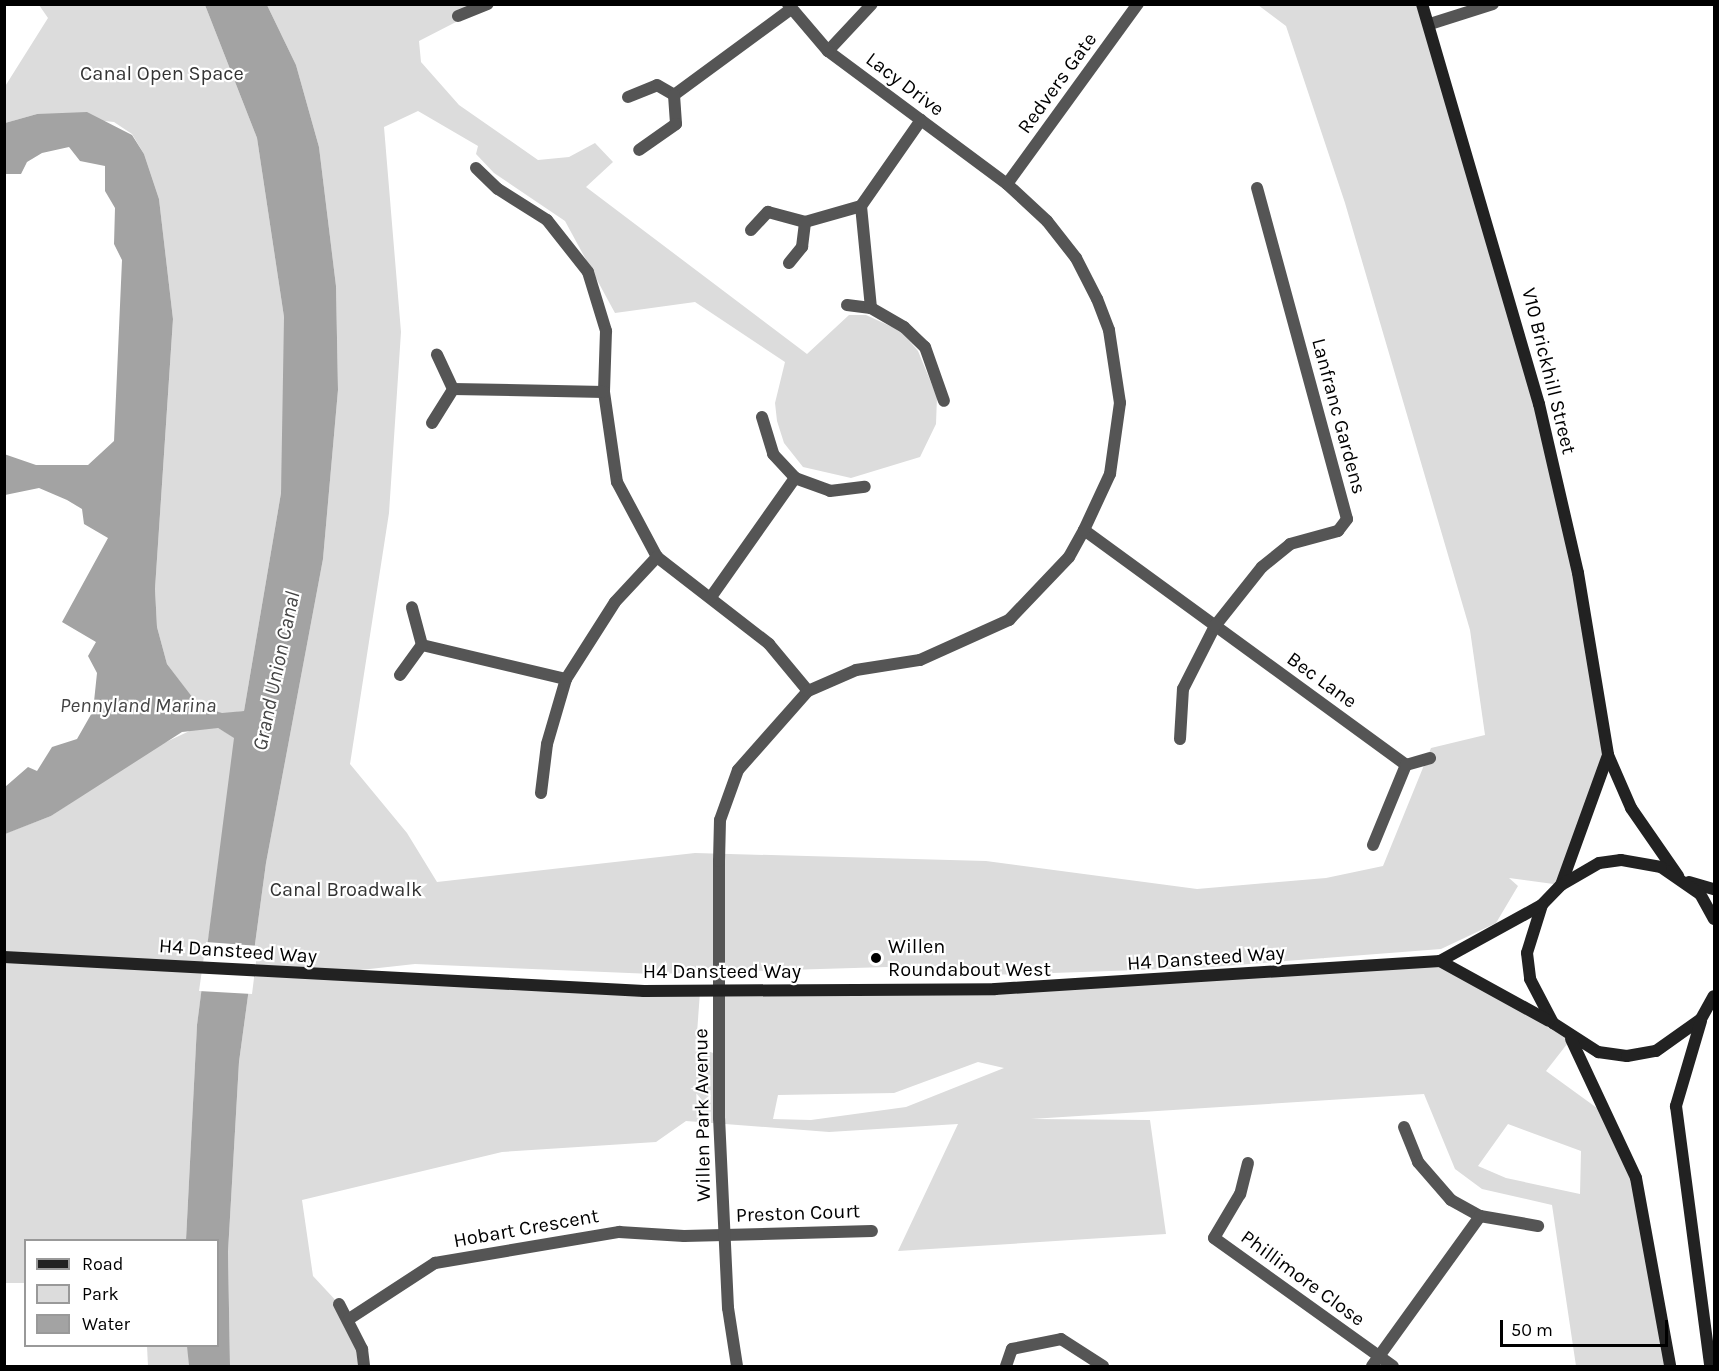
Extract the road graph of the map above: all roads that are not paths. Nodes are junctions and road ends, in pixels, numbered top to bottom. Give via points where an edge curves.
1 (488, 4) edge
2 (872, 4) edge
3 (1138, 4) edge
4 (1422, 4) edge
5 (1493, 4) edge
6 (789, 7) edge
7 (458, 16) dead end
8 (1430, 24) junction
9 (828, 51) junction
10 (674, 95) junction
11 (628, 97) dead end
12 (921, 120) junction
13 (639, 150) dead end
14 (476, 168) dead end
15 (1007, 184) junction
16 (1257, 188) dead end
17 (861, 206) junction
18 (805, 222) junction
19 (751, 230) dead end
20 (789, 262) dead end
21 (847, 305) dead end
22 (871, 308) junction
23 (437, 354) dead end
24 (453, 389) junction
25 (604, 392) junction
26 (944, 401) dead end
27 (762, 417) dead end
28 (432, 423) dead end
29 (795, 478) junction
30 (865, 487) dead end
31 (1084, 530) junction
32 (657, 557) junction
33 (711, 597) junction
34 (412, 607) dead end
35 (1215, 626) junction
36 (422, 645) junction
37 (400, 675) dead end
38 (566, 679) junction
39 (808, 691) junction
40 (1180, 739) dead end
41 (1608, 755) junction
42 (1430, 758) dead end
43 (1406, 765) junction
44 (541, 793) dead end
45 (1373, 845) dead end
46 (1682, 878) junction
47 (1560, 885) junction
48 (1714, 889) edge
49 (1542, 905) junction
50 (1713, 915) edge
51 (4, 957) edge
52 (1440, 961) junction
53 (1714, 996) edge
54 (1707, 1014) edge
55 (1553, 1023) junction
56 (1571, 1039) junction
57 (1404, 1127) dead end
58 (1248, 1163) dead end
59 (1480, 1216) junction
60 (1538, 1226) dead end
61 (872, 1231) dead end
62 (724, 1235) junction
63 (339, 1304) dead end
64 (349, 1318) junction
65 (1705, 1330) junction
66 (1714, 1344) edge
67 (1376, 1362) edge
68 (364, 1366) edge
69 (736, 1366) edge
70 (1006, 1366) edge
71 (1103, 1366) edge
72 (1393, 1366) edge
73 (1670, 1366) edge
74 (1710, 1366) edge

1 - 7 street
2 - 9 street
3 - 15 street, Redvers Gate
4 - 8 street, V10 Brickhill Street
5 - 8 street
6 - 9 street, Lacy Drive
6 - 10 street
8 - 41 street, V10 Brickhill Street via 1503,270 1578,573
9 - 12 street, Lacy Drive
10 - 11 street via 657,84
10 - 13 street via 676,124
12 - 15 street, Lacy Drive
12 - 17 street
14 - 25 street via 498,189 547,220 588,272 606,331
15 - 31 street, Lacy Drive via 1047,221 1076,258 1108,330 1120,403 1110,474
16 - 35 street, Lanfranc Gardens via 1347,519 1338,531 1290,544 1262,567
17 - 18 street
17 - 22 street
18 - 19 street via 768,212
18 - 20 street via 802,247
21 - 22 street
22 - 26 street via 904,327 924,347
23 - 24 street
24 - 25 street
24 - 28 street
25 - 32 street via 617,482
27 - 29 street via 773,454
29 - 30 street via 830,491
29 - 33 street
31 - 35 street, Bec Lane
31 - 39 street, Lacy Drive via 1069,557 1009,620 920,660 856,670
32 - 33 street
32 - 38 street via 615,602
33 - 39 street via 769,644
34 - 36 street
35 - 40 street via 1184,689
35 - 43 street, Bec Lane
36 - 37 street
36 - 38 street
38 - 44 street via 547,744
39 - 62 street, Willen Park Avenue via 738,770 720,820
41 - 46 street, V10 Brickhill Street via 1631,808
41 - 47 street, V10 Brickhill Street
42 - 43 street
43 - 45 street
46 - 47 street via 1643,862 1599,863
46 - 48 street
46 - 50 street, V10 Brickhill Street
47 - 49 street
49 - 52 street, H4 Dansteed Way
49 - 55 street via 1527,953 1532,987
51 - 52 street, H4 Dansteed Way via 644,991 825,991 1186,980
52 - 55 street
53 - 54 street
54 - 56 street via 1682,1038 1656,1051 1627,1056 1598,1052
54 - 65 street via 1690,1053 1676,1107
55 - 56 street
56 - 73 street via 1636,1178
57 - 59 street via 1418,1162 1451,1200
58 - 67 street, Phillimore Close via 1240,1194 1214,1238
59 - 60 street
59 - 67 street
61 - 62 street, Preston Court
62 - 64 street, Hobart Crescent via 619,1232 435,1263
62 - 69 street, Willen Park Avenue
63 - 64 street
64 - 68 street
65 - 66 street
65 - 74 street
67 - 72 street
70 - 71 street via 1011,1349 1061,1339

